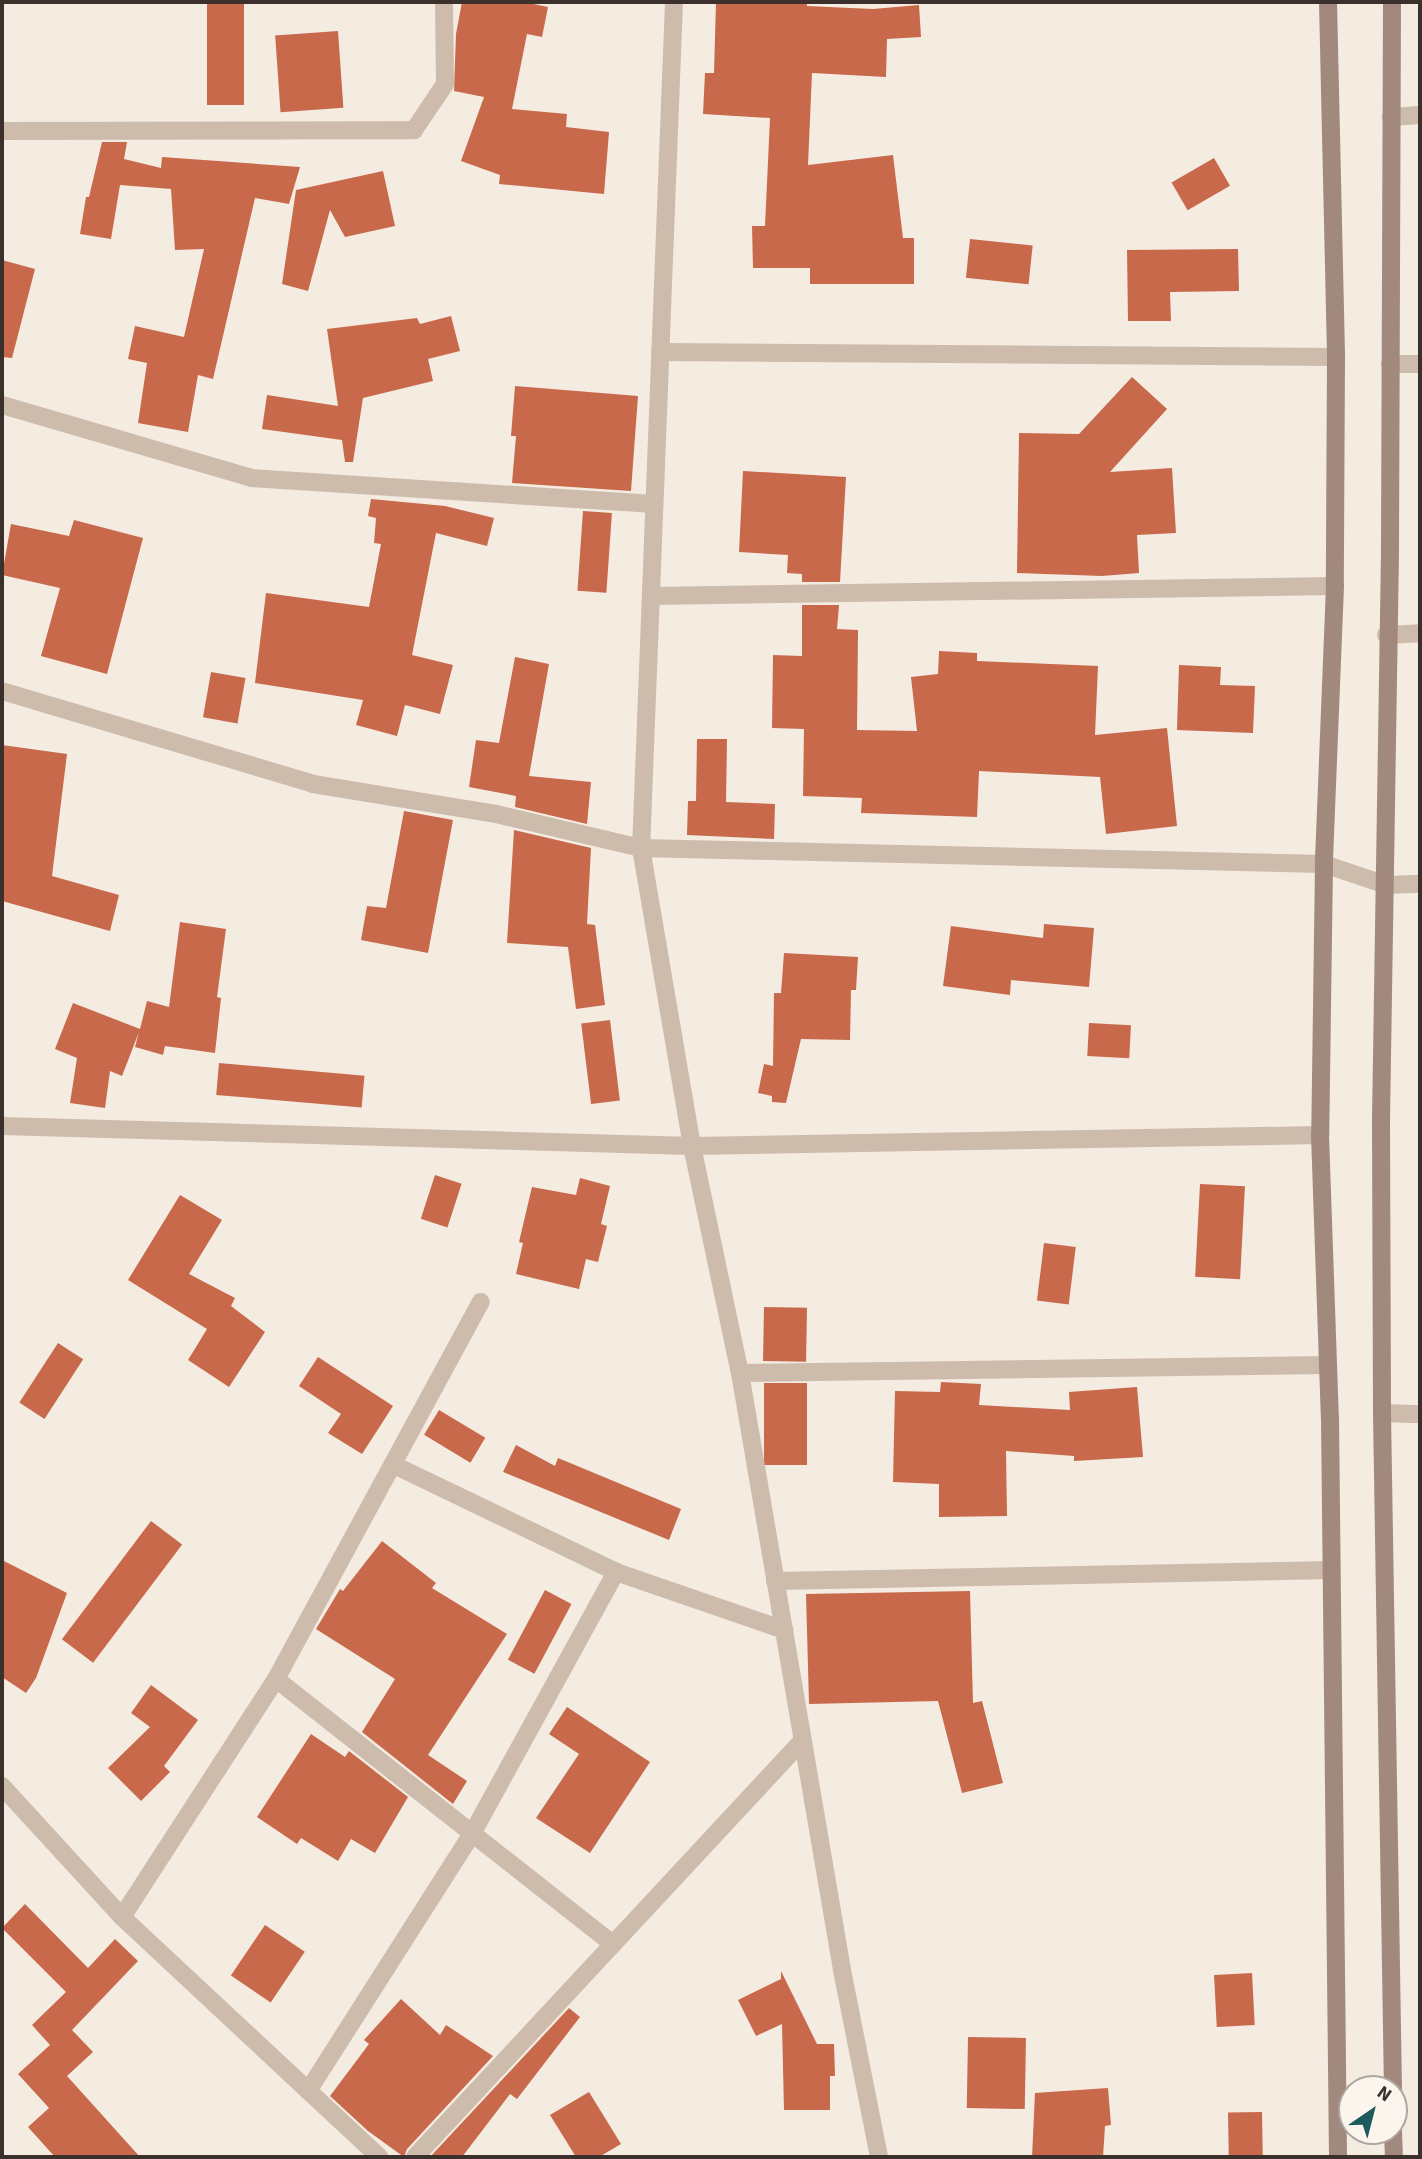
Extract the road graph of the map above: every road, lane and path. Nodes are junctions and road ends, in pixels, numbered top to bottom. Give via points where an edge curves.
1 (444, 2) edge
2 (674, 2) edge
3 (1328, 2) edge
4 (1392, 2) edge
5 (1420, 115) edge
6 (1391, 117) junction
7 (2, 131) edge
8 (660, 352) junction
9 (1336, 357) junction
10 (1420, 363) edge
11 (1390, 364) junction
12 (2, 405) edge
13 (654, 504) junction
14 (1335, 586) junction
15 (651, 596) junction
16 (1420, 633) edge
17 (1386, 635) junction
18 (2, 691) edge
19 (640, 848) junction
20 (1324, 864) junction
21 (1420, 884) edge
22 (1386, 885) junction
23 (2, 1126) edge
24 (1320, 1135) junction
25 (692, 1146) junction
26 (481, 1303) dead end
27 (1328, 1365) junction
28 (740, 1373) junction
29 (1382, 1413) junction
30 (1420, 1413) edge
31 (394, 1465) junction
32 (1331, 1570) junction
33 (616, 1572) junction
34 (775, 1581) junction
35 (784, 1630) junction
36 (276, 1679) junction
37 (802, 1741) junction
38 (2, 1786) edge
39 (473, 1832) junction
40 (122, 1917) junction
41 (613, 1944) junction
42 (1393, 2075) edge
43 (308, 2091) junction
44 (379, 2157) edge
45 (415, 2157) edge
46 (879, 2157) edge
47 (1338, 2157) edge

1 - 7 street via 445,84 414,130
2 - 8 street
3 - 9 main road
4 - 6 main road
5 - 6 street
6 - 11 main road
8 - 9 street
8 - 13 street
9 - 14 main road
10 - 11 street
11 - 17 main road
12 - 13 street via 251,478
13 - 15 street
14 - 15 street
14 - 20 main road
15 - 19 street
16 - 17 street
17 - 22 main road
18 - 19 street via 313,785 496,814
19 - 20 street
19 - 25 street
20 - 22 street
20 - 24 main road
21 - 22 street
22 - 29 main road
23 - 25 street
24 - 25 street
24 - 27 main road
25 - 28 street
26 - 31 street
27 - 28 street
27 - 32 main road
28 - 34 street
29 - 30 street
29 - 42 main road
31 - 33 street
31 - 36 street
32 - 34 street
32 - 47 main road
33 - 35 street
33 - 39 street
34 - 35 street
35 - 37 street
36 - 39 street
36 - 40 street
37 - 41 street
37 - 46 street
38 - 40 street
39 - 41 street
39 - 43 street
40 - 43 street
41 - 45 street
43 - 44 street

